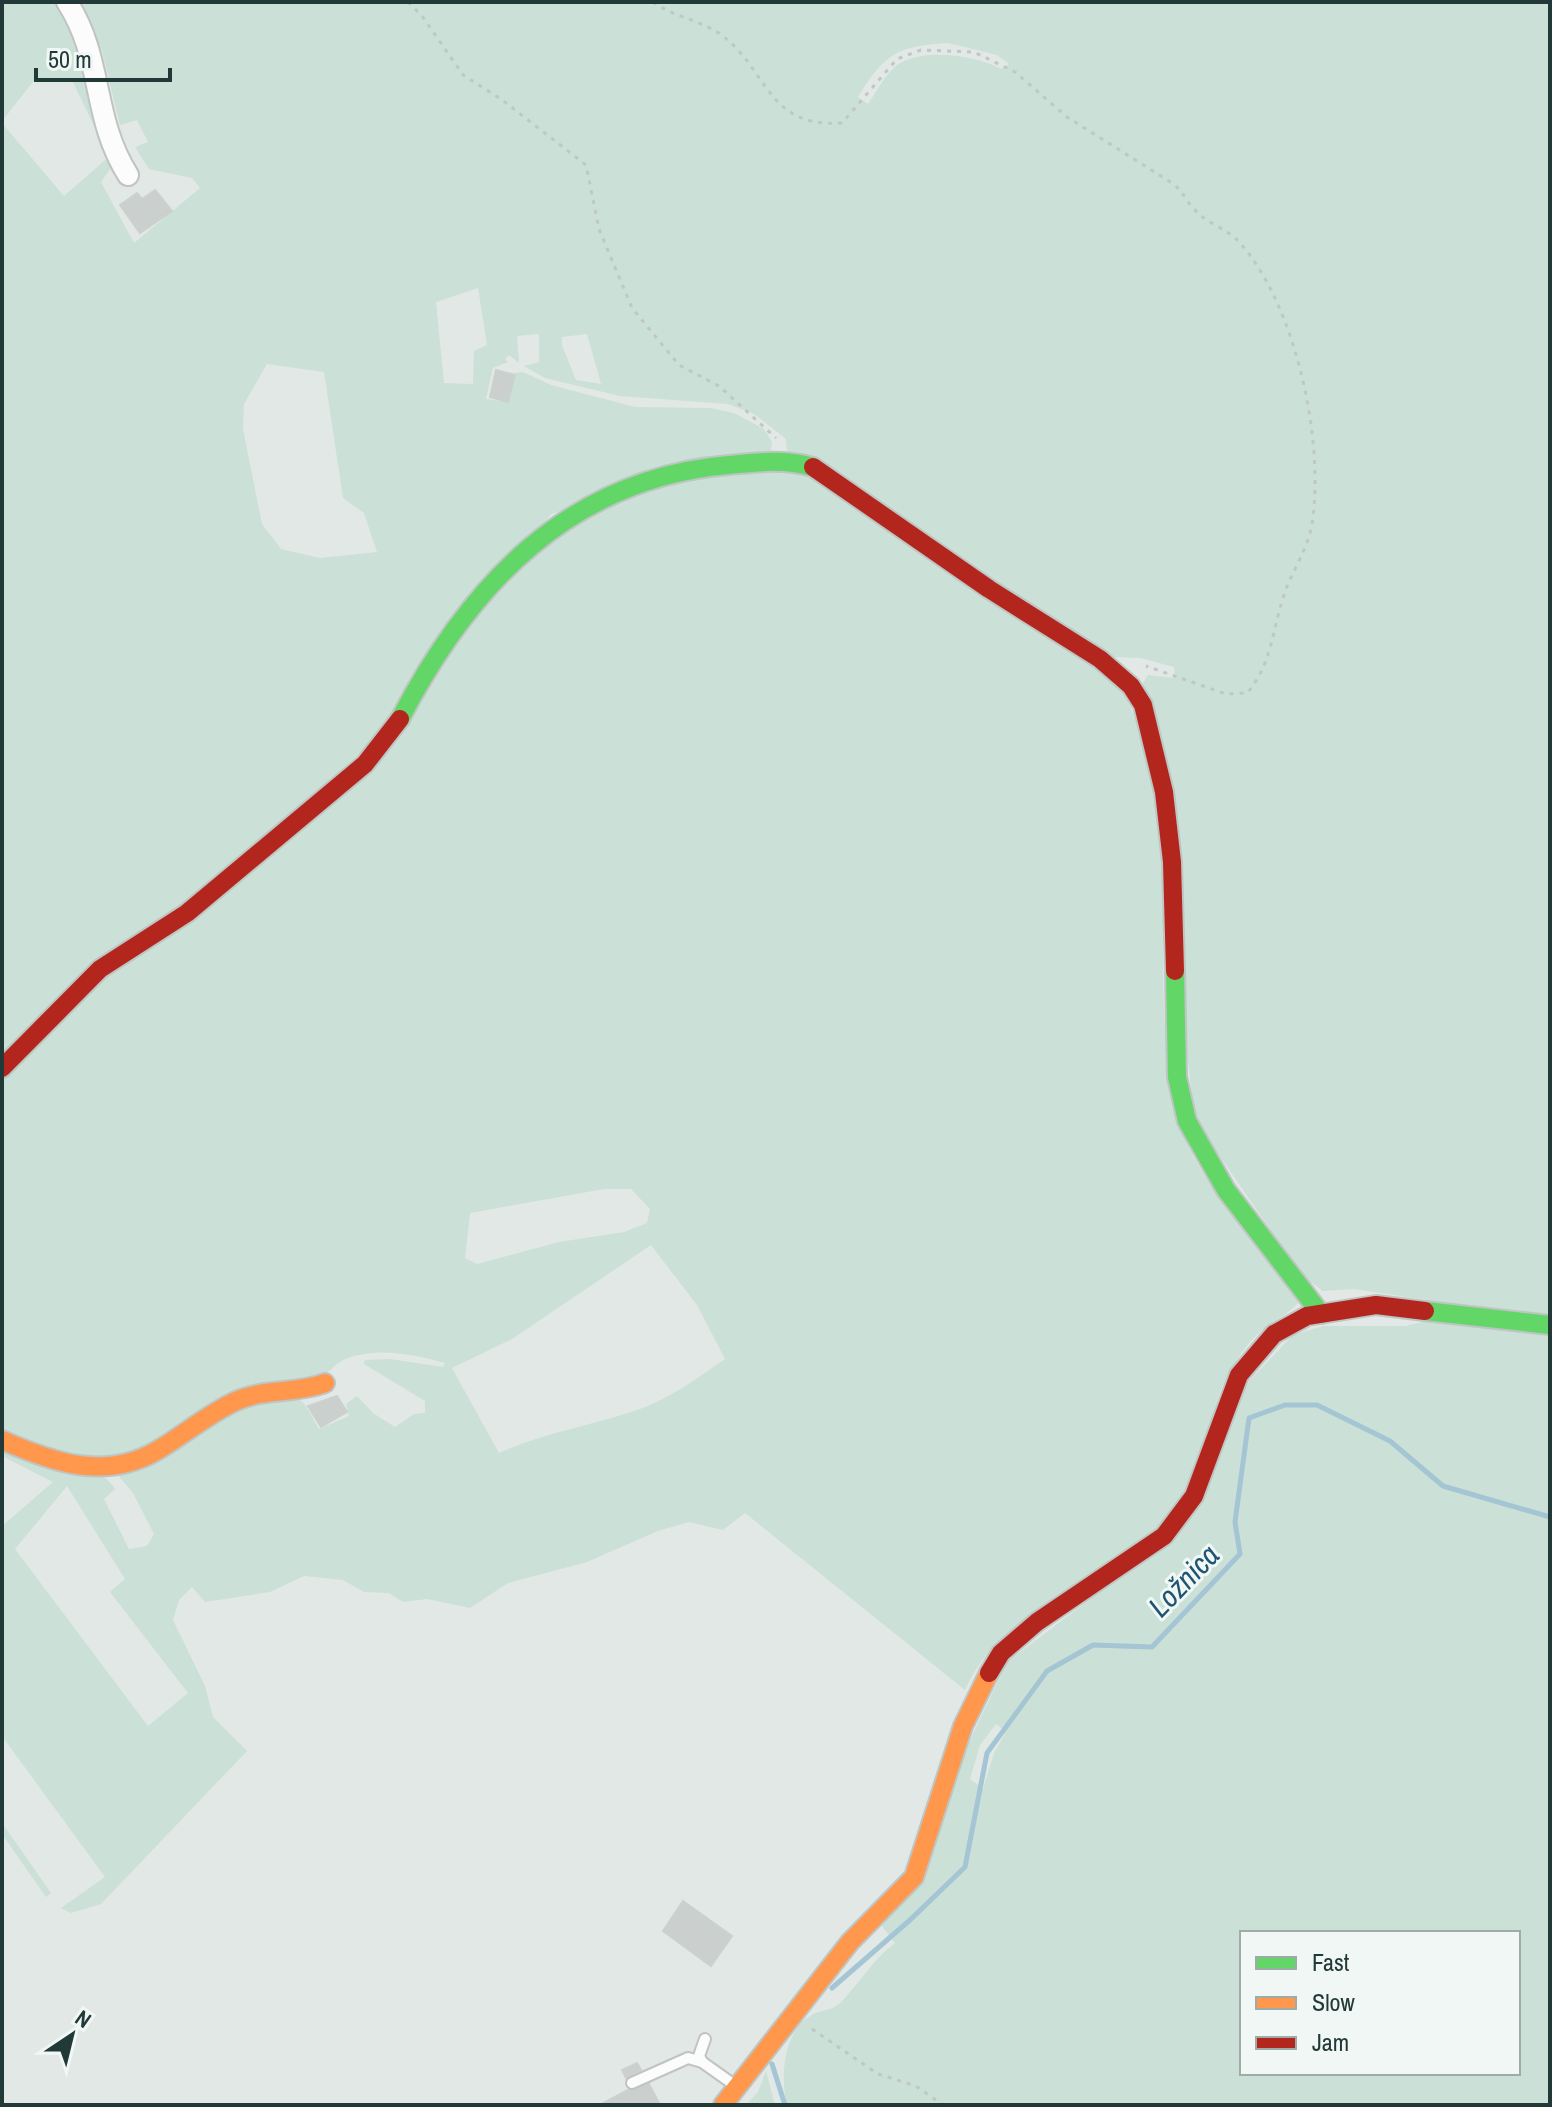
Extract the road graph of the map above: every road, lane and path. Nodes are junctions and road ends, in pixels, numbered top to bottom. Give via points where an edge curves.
1 (67, 2) edge
2 (408, 2) edge
3 (653, 2) edge
4 (128, 175) dead end
5 (775, 461) junction
6 (1115, 670) junction
7 (2, 1068) edge
8 (1321, 1314) junction
9 (1550, 1325) edge
10 (325, 1383) dead end
11 (2, 1440) edge
12 (792, 2016) junction
13 (705, 2039) dead end
14 (702, 2062) junction
15 (632, 2083) dead end
16 (738, 2088) junction
17 (723, 2105) edge
18 (943, 2105) edge

1 - 4 street via 89,42 102,123
2 - 5 path via 463,75 586,165 599,229 632,308 679,365 719,386 778,441
3 - 6 path via 717,32 787,112 821,124 842,123 897,59 921,50 974,52 1015,72 1067,117 1172,183 1195,211 1246,252 1293,342 1311,406 1309,537 1285,590 1265,670 1247,693 1226,694 1143,665
5 - 6 street via 814,467 842,484 989,589
5 - 7 street via 658,476 593,502 553,526 464,613 395,729 365,764 187,913 100,969
6 - 8 street via 1143,705 1164,792 1172,862 1177,1077 1187,1121 1226,1190
8 - 9 street via 1376,1305
8 - 12 street via 1274,1334 1239,1375 1194,1496 1164,1536 1037,1622 1001,1653 963,1726 914,1877 850,1942
10 - 11 street via 248,1396 127,1465 74,1468
12 - 16 street
12 - 18 path via 878,2074 916,2086
13 - 14 lane
14 - 15 lane via 688,2058
14 - 16 lane
16 - 17 street

